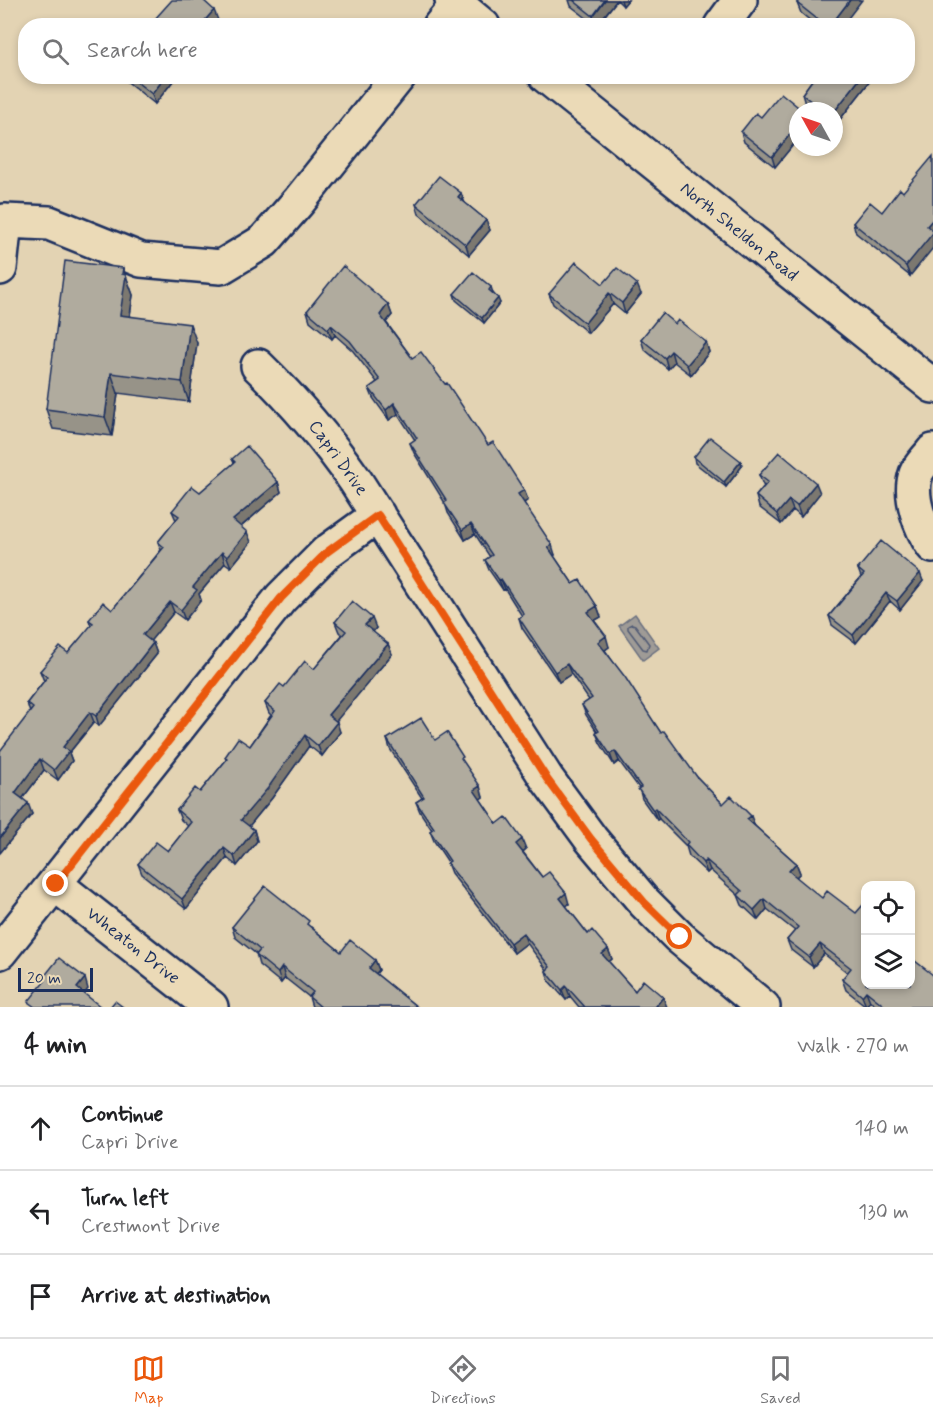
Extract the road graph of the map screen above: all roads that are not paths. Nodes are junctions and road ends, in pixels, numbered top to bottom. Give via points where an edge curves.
1 (740, 0) edge
2 (450, 10) edge
3 (466, 18) edge
4 (727, 18) edge
5 (393, 84) edge
6 (556, 84) edge
7 (3, 222) edge
8 (0, 268) edge
9 (258, 366) dead end
10 (927, 369) edge
11 (933, 451) edge
12 (378, 515) junction
13 (933, 546) edge
14 (56, 884) junction
15 (0, 952) edge
16 (211, 1007) edge
17 (763, 1007) edge

1 - 4 street
2 - 3 street
5 - 7 street via 264,241 220,267 141,260 49,223
6 - 10 street, North Sheldon Road
7 - 8 street
9 - 12 street, Capri Drive via 324,436
11 - 13 street via 916,474 914,495 924,533
12 - 14 street via 327,552 281,598
12 - 17 street, Capri Drive via 547,779 591,839 644,902
14 - 15 street
14 - 16 street, Wheaton Drive

